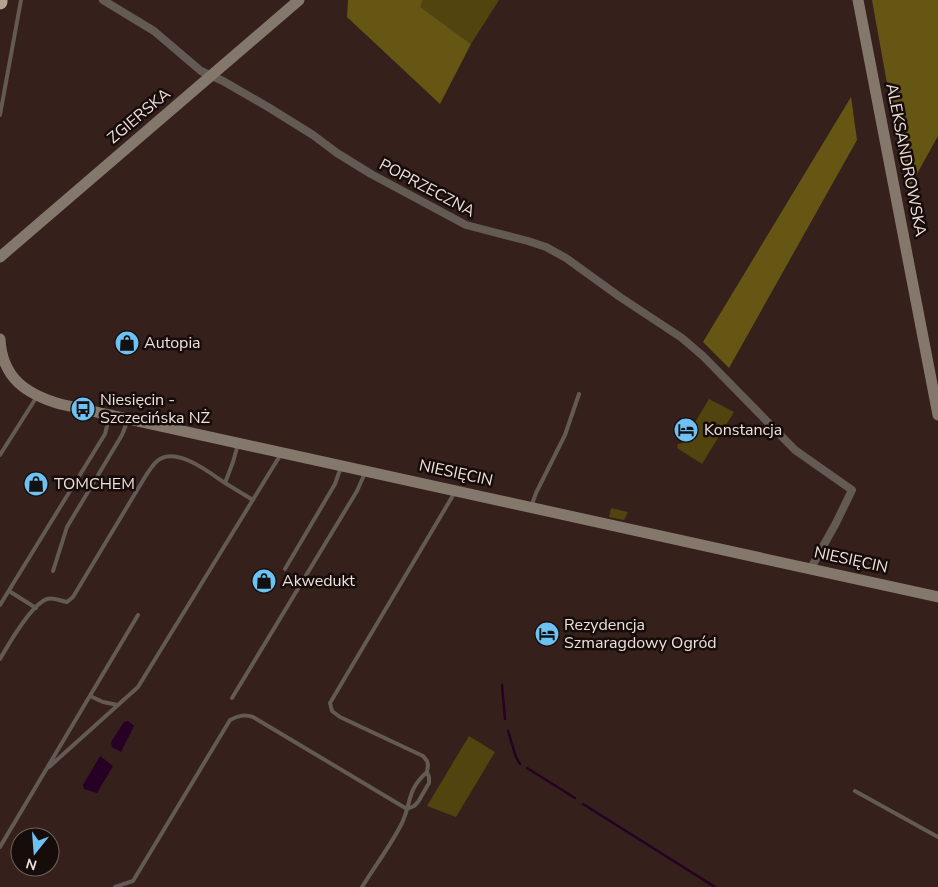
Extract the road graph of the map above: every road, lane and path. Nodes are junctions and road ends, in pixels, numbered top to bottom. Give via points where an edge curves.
1 (21, 0) edge
2 (103, 0) edge
3 (299, 0) edge
4 (858, 0) edge
5 (211, 76) junction
6 (0, 116) edge
7 (0, 257) edge
8 (0, 339) edge
9 (579, 394) dead end
10 (36, 396) junction
11 (110, 415) junction
12 (938, 415) edge
13 (128, 419) junction
14 (238, 442) junction
15 (282, 452) junction
16 (0, 455) edge
17 (341, 465) junction
18 (366, 470) junction
19 (225, 483) junction
20 (456, 490) junction
21 (253, 500) junction
22 (531, 507) junction
23 (811, 568) junction
24 (285, 569) dead end
25 (53, 571) dead end
26 (9, 591) junction
27 (938, 596) edge
28 (0, 605) edge
29 (36, 608) junction
30 (138, 615) dead end
31 (0, 659) edge
32 (90, 696) junction
33 (232, 698) dead end
34 (118, 705) junction
35 (46, 769) junction
36 (427, 772) junction
37 (855, 791) dead end
38 (407, 810) junction
39 (938, 838) edge
40 (0, 847) edge
41 (115, 887) edge
42 (362, 887) edge

1 - 6 lane
2 - 5 street, POPRZECZNA via 154,31
3 - 5 street, ZGIERSKA
4 - 12 street, ALEKSANDROWSKA
5 - 7 street, ZGIERSKA
5 - 23 street, POPRZECZNA via 268,107 371,174 466,225 528,241 566,258 682,338 795,450 852,490
8 - 10 street, NIESIĘCIN via 10,373 24,389
9 - 22 lane via 565,435
10 - 11 street, NIESIĘCIN
10 - 16 lane
11 - 13 street, NIESIĘCIN
11 - 26 lane via 104,436
13 - 14 street, NIESIĘCIN
13 - 25 lane via 122,435 66,526
14 - 15 street, NIESIĘCIN
14 - 19 lane
15 - 17 street, NIESIĘCIN
15 - 21 lane
17 - 18 street, NIESIĘCIN
17 - 24 lane via 336,484
18 - 20 street, NIESIĘCIN
18 - 33 lane via 357,491
19 - 21 lane
19 - 29 lane via 183,458 169,456 158,460 73,597 67,602 48,599
20 - 22 street, NIESIĘCIN
20 - 36 lane via 330,703 332,711 340,717 423,756 427,761
21 - 34 lane via 141,683
22 - 23 street, NIESIĘCIN
23 - 27 street, NIESIĘCIN
26 - 28 lane
26 - 29 lane
29 - 31 lane via 13,636
30 - 32 lane
32 - 34 lane
32 - 35 lane
34 - 35 lane
35 - 40 lane
36 - 38 lane via 411,792
36 - 38 lane via 429,783 418,802
37 - 39 lane
38 - 41 lane via 253,717 238,716 230,720 132,881
38 - 42 lane via 402,824

